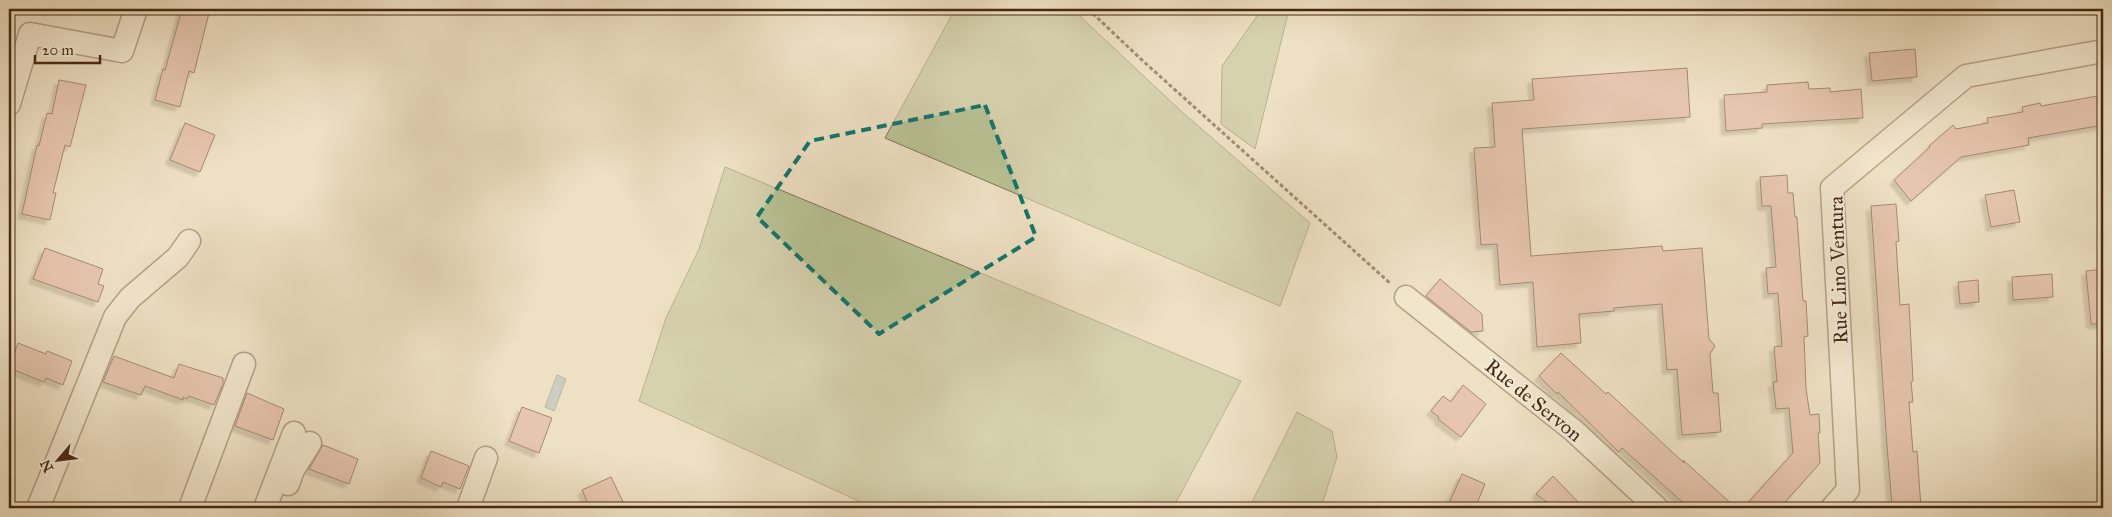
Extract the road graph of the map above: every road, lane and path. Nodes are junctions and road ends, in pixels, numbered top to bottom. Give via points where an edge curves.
1 (136, 9) edge
2 (1088, 9) edge
3 (2103, 51) edge
4 (9, 104) edge
5 (189, 240) dead end
6 (1406, 298) joint
7 (94, 333) dead end
8 (244, 364) dead end
9 (486, 458) dead end
10 (478, 505) edge
11 (24, 508) edge
12 (38, 508) edge
13 (190, 508) edge
14 (265, 508) edge
15 (279, 508) edge
16 (1657, 508) edge
17 (1832, 508) edge

1 - 4 street via 122,51 30,34
2 - 6 path
3 - 17 street, Rue Lino Ventura via 1966,76 1832,188 1848,490
5 - 12 street via 178,257 130,298 115,317
6 - 16 street, Rue de Servon via 1574,431
7 - 11 street
8 - 13 street
9 - 10 street
14 - 15 street via 302,438

